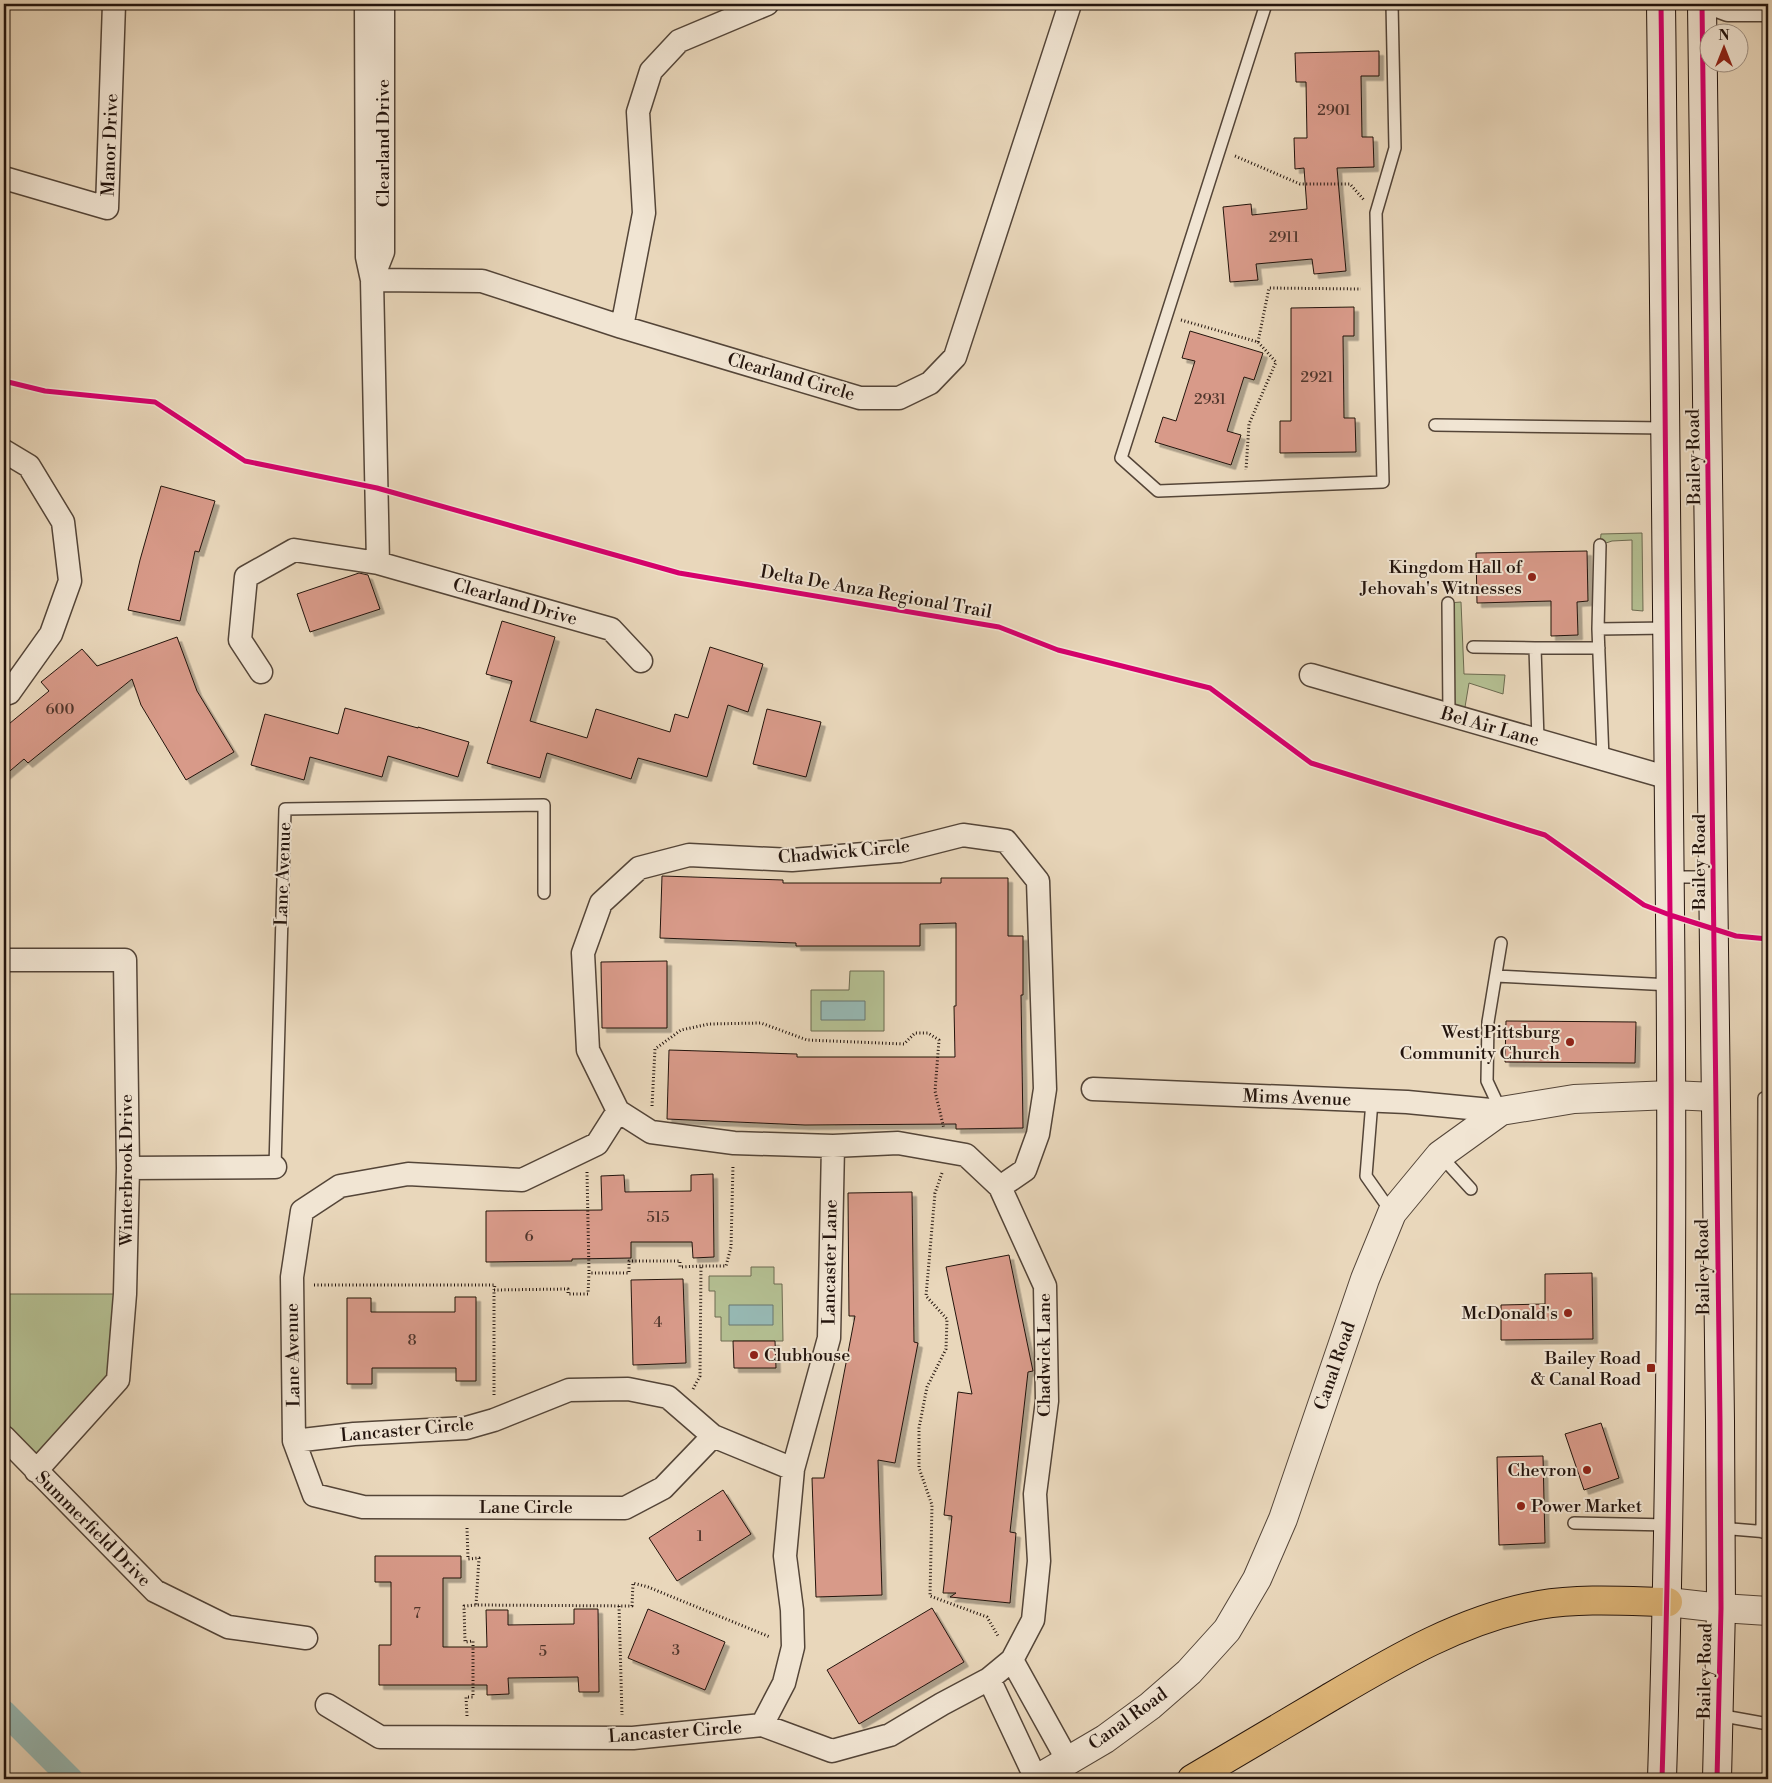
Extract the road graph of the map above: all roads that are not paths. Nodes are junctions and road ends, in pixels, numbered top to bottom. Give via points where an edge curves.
1 (114, 4) edge
2 (366, 4) edge
3 (383, 4) edge
4 (767, 4) edge
5 (1070, 4) edge
6 (1266, 4) edge
7 (1392, 4) edge
8 (1661, 4) edge
9 (1702, 4) edge
10 (1712, 4) edge
11 (1768, 10) edge
12 (4, 178) edge
13 (372, 280) junction
14 (622, 327) junction
15 (1435, 425) dead end
16 (1666, 428) junction
17 (4, 451) edge
18 (1600, 545) dead end
19 (378, 563) junction
20 (1448, 603) dead end
21 (1668, 628) junction
22 (1598, 629) junction
23 (1473, 647) dead end
24 (1535, 648) junction
25 (1599, 648) junction
26 (641, 661) dead end
27 (261, 672) dead end
28 (1311, 675) dead end
29 (4, 694) edge
30 (1449, 715) junction
31 (1538, 740) junction
32 (1602, 759) junction
33 (1669, 778) junction
34 (1670, 877) junction
35 (1713, 877) junction
36 (544, 893) dead end
37 (1501, 943) dead end
38 (4, 960) edge
39 (1496, 976) junction
40 (1671, 986) junction
41 (1093, 1089) dead end
42 (1671, 1095) junction
43 (1715, 1097) junction
44 (1764, 1098) dead end
45 (1372, 1101) junction
46 (618, 1111) junction
47 (1501, 1111) junction
48 (833, 1146) junction
49 (1440, 1156) junction
50 (275, 1166) joint
51 (128, 1168) junction
52 (1000, 1187) junction
53 (1471, 1188) dead end
54 (1392, 1213) junction
55 (713, 1436) junction
56 (4, 1437) edge
57 (294, 1441) junction
58 (793, 1469) junction
59 (36, 1470) junction
60 (314, 1495) joint
61 (1574, 1522) dead end
62 (1668, 1525) junction
63 (1720, 1528) junction
64 (1765, 1532) edge
65 (1668, 1602) junction
66 (1720, 1608) junction
67 (1768, 1610) edge
68 (306, 1638) dead end
69 (1012, 1660) junction
70 (989, 1679) junction
71 (327, 1705) dead end
72 (1718, 1715) junction
73 (1768, 1724) edge
74 (762, 1725) junction
75 (1068, 1761) junction
76 (1202, 1773) edge
77 (1037, 1779) edge
78 (1662, 1779) edge
79 (1717, 1779) edge

1 - 12 street, Manor Drive via 107,208
2 - 13 street, Clearland Drive via 367,257
3 - 13 street, Clearland Drive via 383,252
4 - 14 street via 680,41 651,71 638,112 644,213
5 - 14 street, Clearland Circle via 955,357 930,383 899,398 860,398
6 - 7 lane via 1121,458 1158,491 1383,482 1376,213 1395,148
8 - 16 main road, Bailey Road
9 - 35 main road, Bailey Road
10 - 11 street via 1728,10
13 - 14 street, Clearland Circle via 482,280
13 - 19 street, Clearland Drive
15 - 16 lane
16 - 21 main road, Bailey Road
17 - 29 street via 29,466 63,522 70,581 51,634 9,693
18 - 22 lane
19 - 26 street, Clearland Drive via 611,629
19 - 27 street, Clearland Drive via 294,550 246,577 240,640
20 - 30 lane
21 - 22 lane
21 - 33 main road, Bailey Road
22 - 25 lane
23 - 24 lane
24 - 25 lane
24 - 31 lane
25 - 32 lane
28 - 30 street, Bel Air Lane
30 - 31 street, Bel Air Lane
31 - 32 street, Bel Air Lane
32 - 33 street, Bel Air Lane
33 - 34 main road, Bailey Road
34 - 35 lane
34 - 40 main road, Bailey Road
35 - 43 main road, Bailey Road
36 - 50 lane, Lane Avenue via 544,805 285,809
37 - 39 lane
38 - 51 street, Winterbrook Drive via 126,960
39 - 40 lane
39 - 47 lane via 1488,1022 1487,1082
40 - 42 main road, Bailey Road
41 - 45 street, Mims Avenue
42 - 43 main road, Canal Road
42 - 47 main road, Canal Road via 1574,1098
42 - 62 main road, Bailey Road
43 - 63 main road, Bailey Road
44 - 64 lane
45 - 47 street, Mims Avenue
45 - 54 lane via 1366,1176
46 - 48 street, Chadwick Lane via 651,1132 734,1143
46 - 52 street, Chadwick Circle via 588,1050 583,953 601,903 639,868 689,855 792,860 900,851 963,835 1006,841 1038,881 1046,1089 1038,1134 1025,1170
46 - 57 street, Lane Avenue via 597,1144 522,1180 408,1174 340,1186 302,1211 292,1285
47 - 49 main road, Canal Road
48 - 52 street, Chadwick Lane via 898,1143 966,1156
48 - 58 street, Lancaster Lane via 829,1338
49 - 53 lane
49 - 54 main road, Canal Road
50 - 51 street
51 - 59 street, Winterbrook Drive via 118,1380
52 - 69 street, Chadwick Lane via 1046,1286 1047,1401 1035,1494 1039,1561 1033,1620
54 - 75 main road, Canal Road via 1365,1279 1283,1519 1257,1580 1227,1630 1189,1672 1150,1706
55 - 57 street, Lancaster Circle via 668,1397 628,1389 569,1390 466,1428
55 - 58 street, Lancaster Circle
55 - 60 street, Lane Circle via 663,1488 625,1508 363,1507
56 - 59 street, Summerfield Drive
57 - 60 street, Lane Avenue
58 - 74 street, Lancaster Lane via 785,1556 793,1647 784,1683
59 - 68 street, Summerfield Drive via 155,1591 228,1627
61 - 62 lane
62 - 65 main road, Bailey Road
63 - 64 lane
63 - 66 main road, Bailey Road
65 - 66 main road
65 - 76 highway via 1580,1601 1539,1605 1496,1615 1389,1662
65 - 78 main road, Bailey Road
66 - 67 main road
66 - 72 main road, Bailey Road
69 - 70 street, Chadwick Lane
69 - 75 street
70 - 74 street, Chadwick Lane via 890,1736 832,1751
70 - 77 street
71 - 74 street, Lancaster Circle via 380,1737 622,1738
72 - 73 lane
72 - 79 main road, Bailey Road
75 - 77 main road, Canal Road

